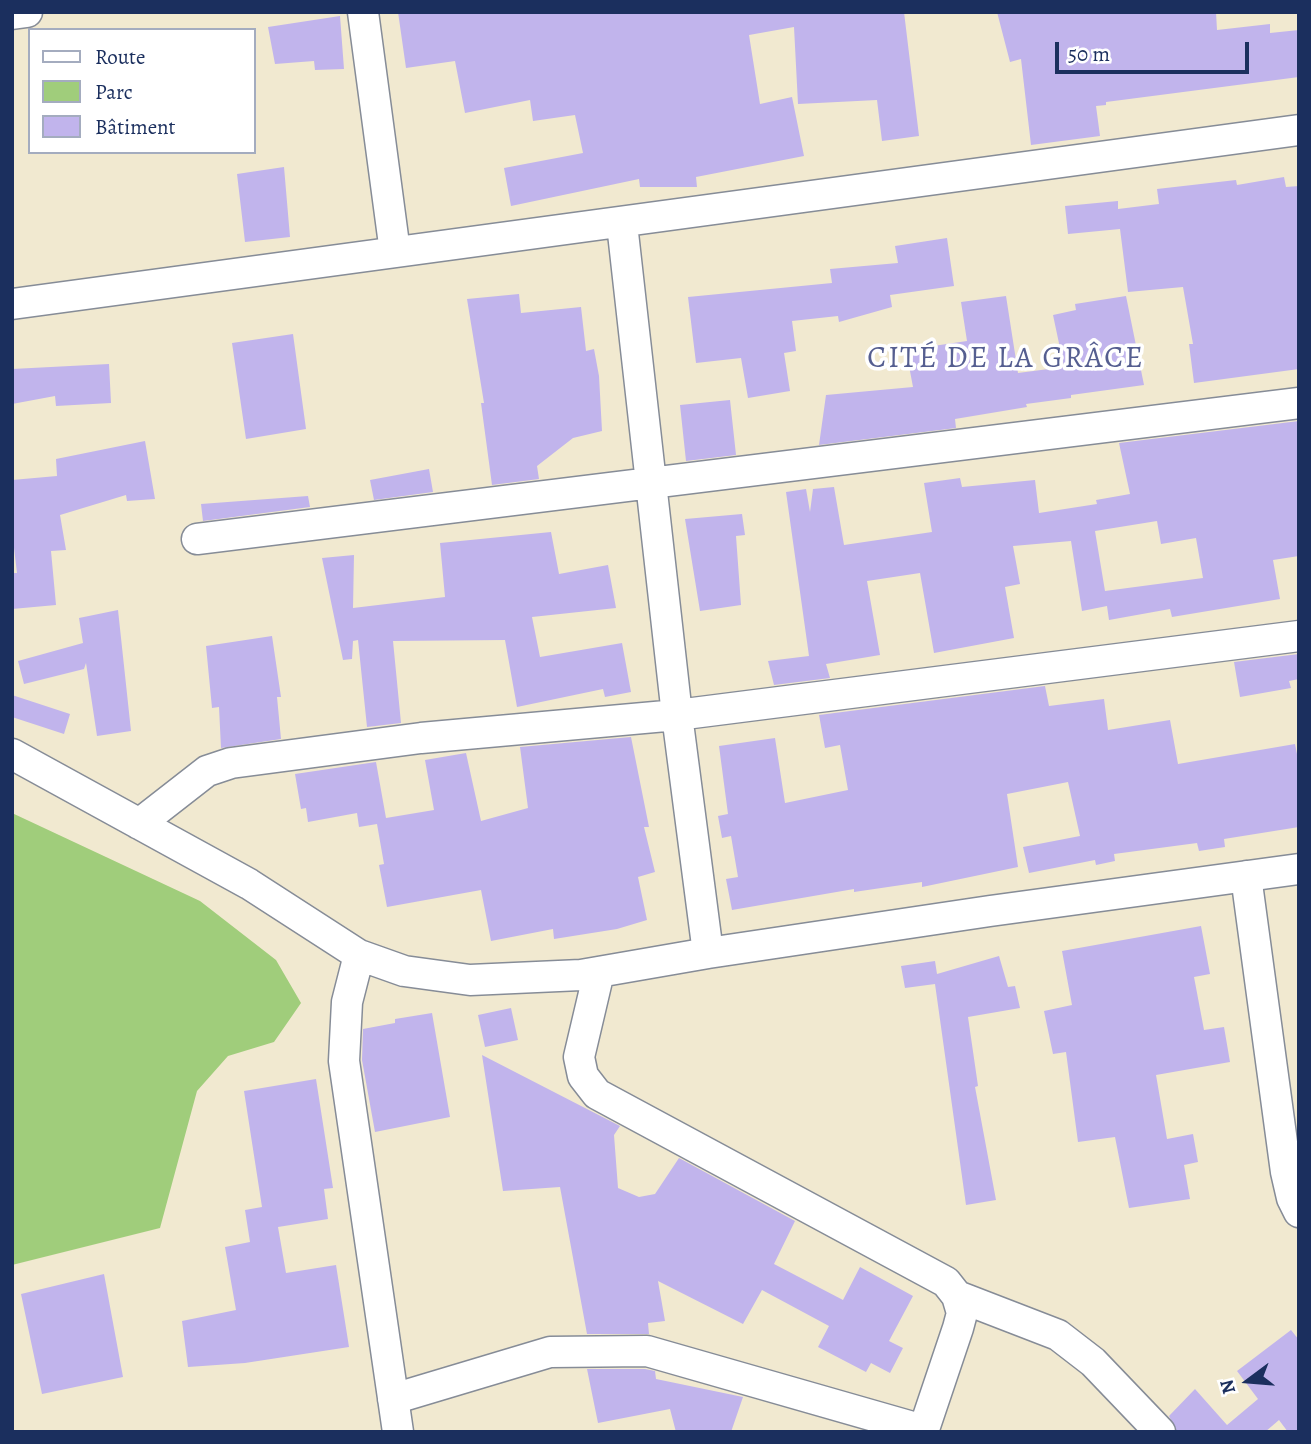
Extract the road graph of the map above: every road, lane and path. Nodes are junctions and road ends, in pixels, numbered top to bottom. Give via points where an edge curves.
1 (27, 12) edge
2 (363, 12) edge
3 (12, 14) edge
4 (1299, 130) edge
5 (622, 224) junction
6 (395, 252) junction
7 (12, 304) edge
8 (1299, 403) edge
9 (652, 484) junction
10 (197, 539) dead end
11 (1299, 636) edge
12 (677, 715) junction
13 (12, 754) edge
14 (139, 824) junction
15 (1299, 869) edge
16 (1246, 876) junction
17 (708, 953) junction
18 (359, 955) junction
19 (599, 972) junction
20 (1299, 1212) edge
21 (957, 1296) junction
22 (393, 1399) junction
23 (923, 1431) edge
24 (398, 1432) edge
25 (1160, 1432) edge

1 - 3 street
2 - 6 street
4 - 5 street
5 - 6 street
5 - 9 street
6 - 7 street
8 - 9 street
9 - 10 street
9 - 12 street
11 - 12 street
12 - 14 street via 421,738 231,763 207,771
12 - 17 street
13 - 14 street
14 - 18 street via 249,884
15 - 16 street
16 - 17 street
16 - 20 street via 1286,1172
17 - 19 street
18 - 19 street via 404,971 470,980
18 - 22 street via 347,1002 344,1060
19 - 21 street via 579,1057 583,1076 597,1094 946,1282
21 - 23 street via 962,1313
21 - 25 street via 1058,1335 1093,1362
22 - 23 street via 550,1352 647,1351
22 - 24 street

